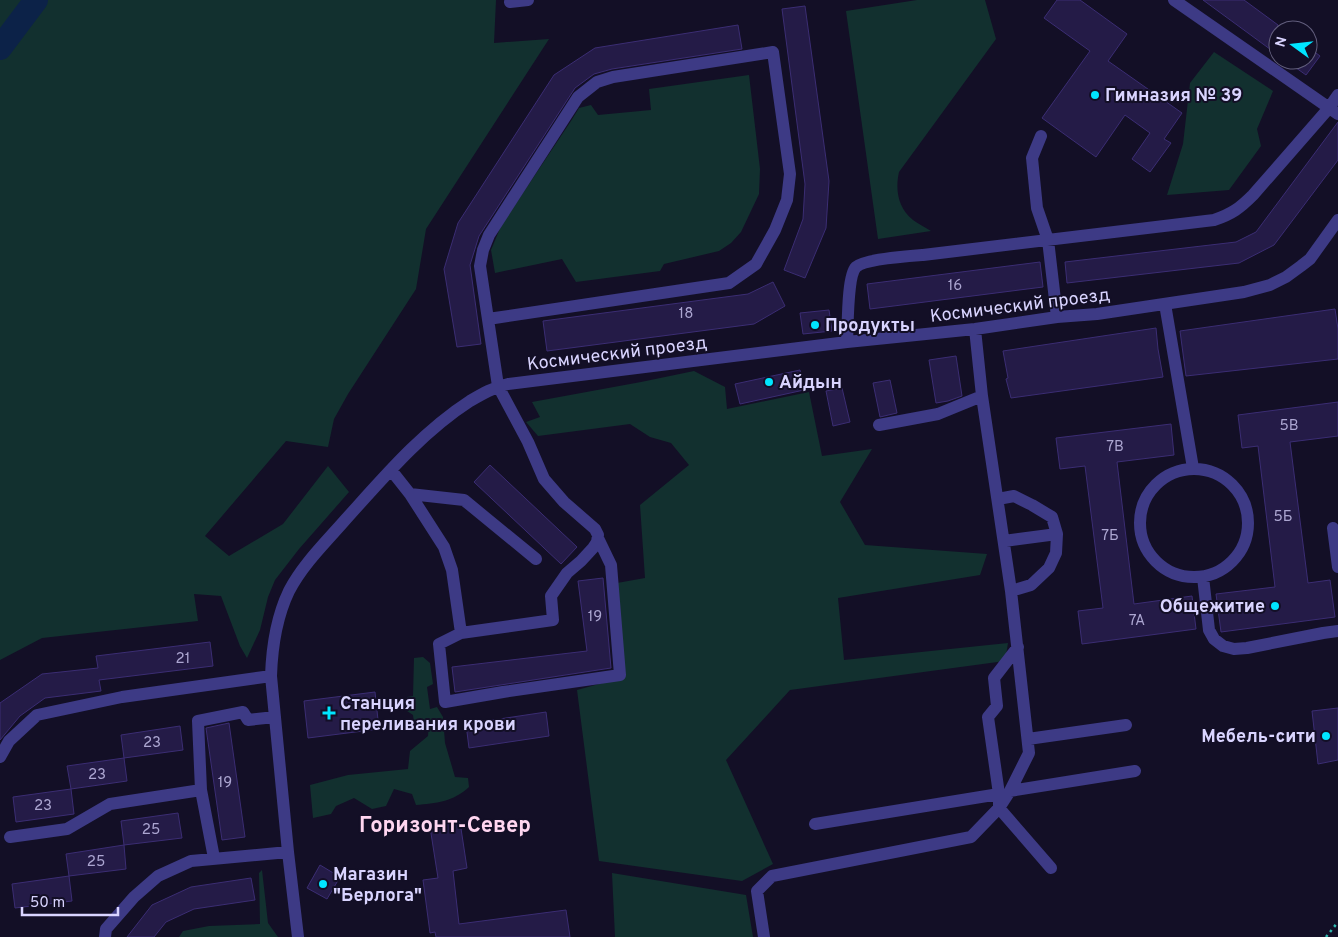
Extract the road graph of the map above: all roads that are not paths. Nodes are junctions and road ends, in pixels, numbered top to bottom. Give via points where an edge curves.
1 (528, 0) edge
2 (1174, 0) edge
3 (510, 2) dead end
4 (1338, 95) edge
5 (1333, 111) edge
6 (1041, 136) dead end
7 (1338, 220) edge
8 (1048, 240) junction
9 (1165, 304) junction
10 (1057, 317) junction
11 (488, 319) junction
12 (975, 328) junction
13 (847, 342) junction
14 (498, 386) junction
15 (982, 396) junction
16 (879, 425) dead end
17 (1193, 468) junction
18 (391, 470) junction
19 (410, 494) junction
20 (998, 499) junction
21 (1333, 528) dead end
22 (1057, 534) junction
23 (598, 538) junction
24 (1004, 541) junction
25 (536, 559) dead end
26 (1338, 567) edge
27 (1203, 577) junction
28 (1011, 591) junction
29 (1338, 631) edge
30 (461, 634) junction
31 (1018, 647) junction
32 (271, 676) junction
33 (276, 717) junction
34 (1126, 725) dead end
35 (1028, 739) junction
36 (0, 757) edge
37 (1135, 771) dead end
38 (201, 790) junction
39 (1004, 792) junction
40 (1000, 808) junction
41 (815, 824) dead end
42 (10, 837) dead end
43 (288, 852) junction
44 (214, 858) junction
45 (1051, 868) dead end
46 (105, 937) edge
47 (298, 937) edge
48 (764, 937) edge

1 - 3 street
2 - 5 street
4 - 5 street
5 - 8 street via 1241,208 1228,215 1214,220
6 - 8 street via 1032,158 1037,208
7 - 9 street, Космический проезд via 1310,259 1270,285
8 - 10 street
8 - 13 street via 864,262 855,268 850,282
9 - 10 street, Космический проезд
9 - 17 street
10 - 12 street, Космический проезд
11 - 11 street via 480,266 489,235 578,97 597,82 613,77 773,52 790,174 787,200 756,264 729,283
11 - 14 street
12 - 13 street, Космический проезд
12 - 15 street
13 - 14 street, Космический проезд
14 - 18 street via 449,416
14 - 23 street via 544,479 564,502 595,528
15 - 16 street via 938,414
15 - 20 street
17 - 27 street via 1211,471 1227,479 1240,492 1247,509 1249,527 1235,560 1220,571
17 - 27 street via 1175,472 1148,494 1141,510 1140,528 1154,560 1168,571 1185,577
18 - 19 street
18 - 32 street via 318,551 294,583 277,623
19 - 25 street via 464,500
19 - 30 street via 444,547 452,570
20 - 22 street via 1014,496 1032,505 1052,517
20 - 24 street
21 - 26 street
22 - 24 street
22 - 28 street via 1056,553 1049,568 1031,585
23 - 30 street via 551,596 553,620
23 - 30 street via 612,566 620,675 445,702 439,644
24 - 28 street
27 - 29 street via 1209,630 1214,639 1224,646 1243,649
28 - 31 street
31 - 35 street
31 - 39 street via 994,678 997,706 988,717
32 - 33 street
32 - 36 street via 122,697 37,715 9,741
33 - 38 street via 248,720 243,712 198,722
33 - 43 street
34 - 35 street
35 - 39 street via 1029,753
37 - 39 street
38 - 42 street via 110,804 67,829
38 - 44 street
39 - 40 street
39 - 41 street
40 - 45 street
40 - 48 street via 971,837 772,876 757,892
43 - 44 street
43 - 47 street
44 - 46 street via 191,861 158,876 106,929

